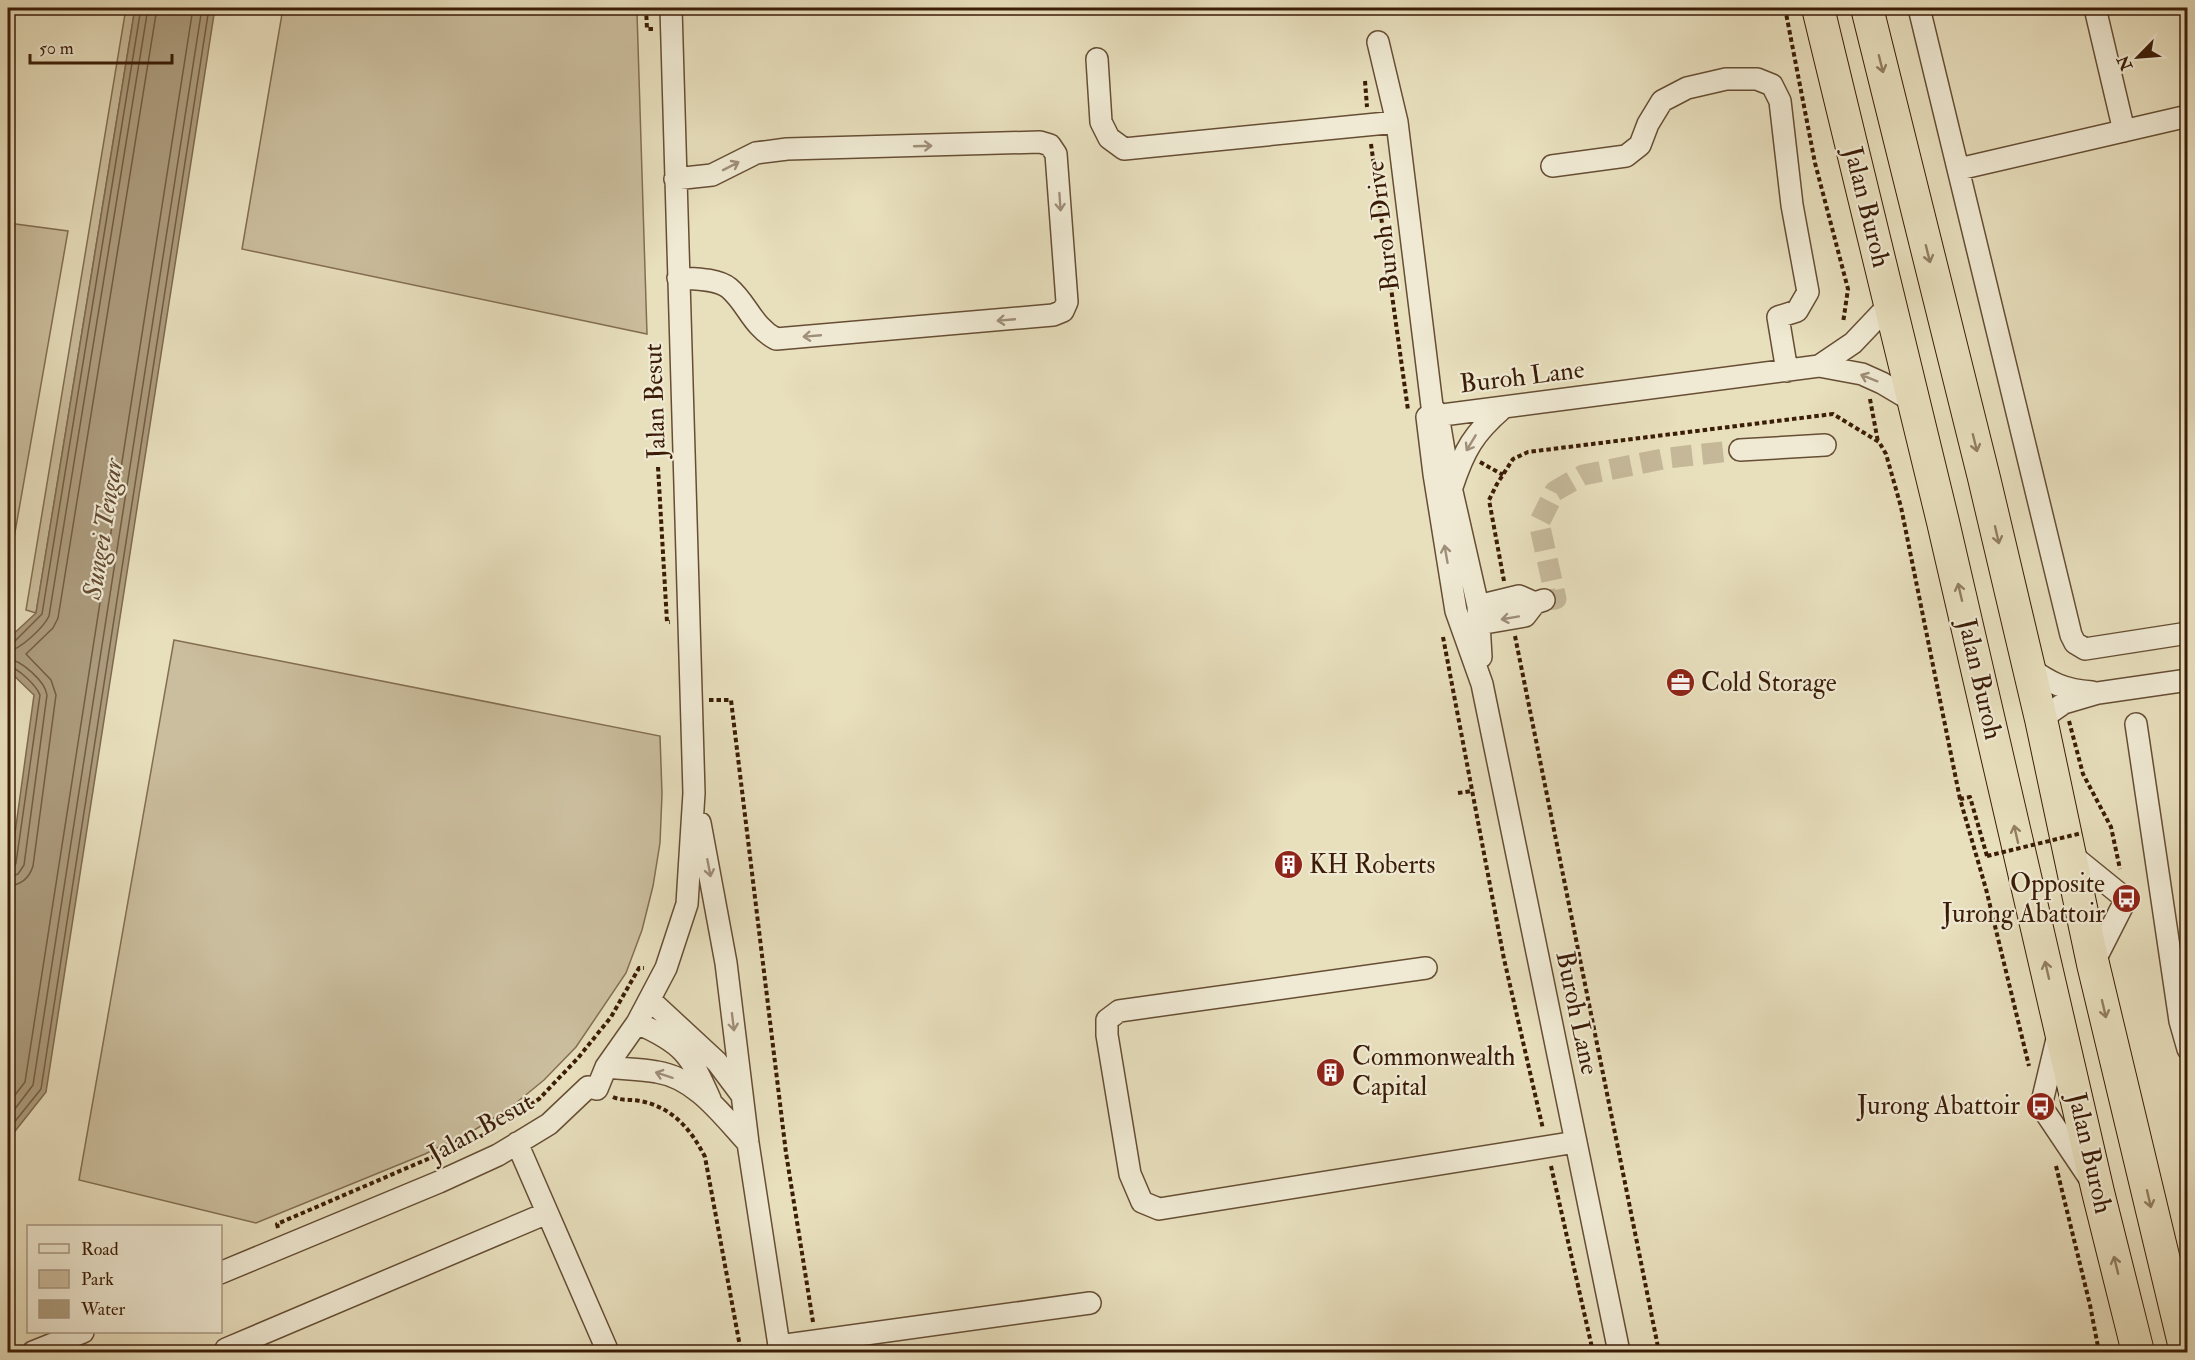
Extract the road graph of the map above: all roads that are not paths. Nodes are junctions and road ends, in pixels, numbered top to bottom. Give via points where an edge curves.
1 (670, 8) edge
2 (1818, 8) edge
3 (1867, 8) edge
4 (1919, 8) edge
5 (2095, 8) edge
6 (1378, 42) dead end
7 (1097, 59) dead end
8 (2187, 116) edge
9 (1397, 122) junction
10 (2124, 131) junction
11 (1552, 166) dead end
12 (1959, 169) junction
13 (675, 179) junction
14 (678, 278) junction
15 (1890, 304) junction
16 (1819, 366) junction
17 (1787, 371) junction
18 (1914, 402) junction
19 (1503, 408) junction
20 (1426, 412) junction
21 (1825, 445) dead end
22 (1740, 450) tunnel mouth
23 (1452, 488) junction
24 (1539, 602) dead end
25 (1478, 615) junction
26 (2187, 633) edge
27 (2028, 667) junction
28 (2187, 680) edge
29 (1482, 684) junction
30 (2098, 693) junction
31 (2053, 711) junction
32 (2136, 724) dead end
33 (694, 793) junction
34 (2075, 842) junction
35 (2093, 964) junction
36 (1426, 968) dead end
37 (650, 1000) junction
38 (637, 1023) junction
39 (2187, 1049) edge
40 (606, 1067) junction
41 (741, 1094) junction
42 (713, 1105) junction
43 (1576, 1142) junction
44 (517, 1143) junction
45 (748, 1143) junction
46 (547, 1212) junction
47 (222, 1272) edge
48 (1090, 1303) dead end
49 (81, 1333) edge
50 (224, 1344) edge
51 (2131, 1348) edge
52 (780, 1349) edge
53 (33, 1353) edge
54 (608, 1353) edge
55 (1619, 1353) edge
56 (2186, 1353) edge

1 - 13 street, Jalan Besut
2 - 15 highway, Jalan Buroh
3 -> 27 highway, Jalan Buroh
4 - 12 street
5 - 10 street
6 - 9 street, Buroh Drive
7 - 9 street via 1101,122 1109,138 1124,149
8 - 10 street
9 - 20 street, Buroh Drive
10 - 12 street
11 - 17 street via 1626,156 1640,145 1662,101 1687,88 1726,79 1757,79 1772,85 1780,101 1792,205 1808,292 1797,311 1778,317
12 - 26 street via 2071,635 2085,649
13 - 14 street, Jalan Besut
13 -> 14 street via 712,175 756,153 788,150 1040,142 1050,145 1056,154 1067,302 1064,311 1053,315 776,339 764,333 728,287 712,281
14 - 33 street, Jalan Besut
15 - 16 street, Buroh Lane via 1853,343
15 - 18 highway, Jalan Buroh
16 - 17 street, Buroh Lane
18 -> 16 street, Buroh Lane via 1862,374
17 - 19 street, Buroh Lane
51 -> 18 highway, Jalan Buroh
19 - 20 street, Buroh Lane
19 -> 23 street via 1472,439
20 - 23 street, Buroh Drive
29 -> 20 street, Buroh Lane via 1456,611
21 - 22 street
23 - 25 street
24 - 25 street via 1519,597 1509,609
25 - 29 street
27 - 30 street via 2058,686
27 - 31 highway, Jalan Buroh
28 - 30 street
29 - 43 street, Buroh Lane
30 - 31 street
31 - 34 highway, Jalan Buroh
32 - 39 street
33 - 37 street, Jalan Besut via 687,904 666,968
33 -> 41 street, Jalan Besut via 726,963
34 - 35 highway, Jalan Buroh
34 - 35 street via 2126,899
35 -> 56 highway, Jalan Buroh
36 - 43 street via 1119,1011 1107,1020 1130,1174 1142,1202 1159,1209
37 - 38 street, Jalan Besut
37 - 41 street via 717,1062
38 - 40 street, Jalan Besut
38 - 42 street via 678,1045 695,1065
42 -> 40 street via 689,1084 660,1072
40 - 44 street, Jalan Besut via 597,1089 588,1087 549,1124
41 - 45 street, Jalan Besut
42 - 45 street
43 - 55 street, Buroh Lane
44 - 46 street
44 - 47 street, Jalan Besut via 439,1182
45 - 52 street, Jalan Besut
46 - 50 street
46 - 54 street
48 - 52 street
49 - 53 street

